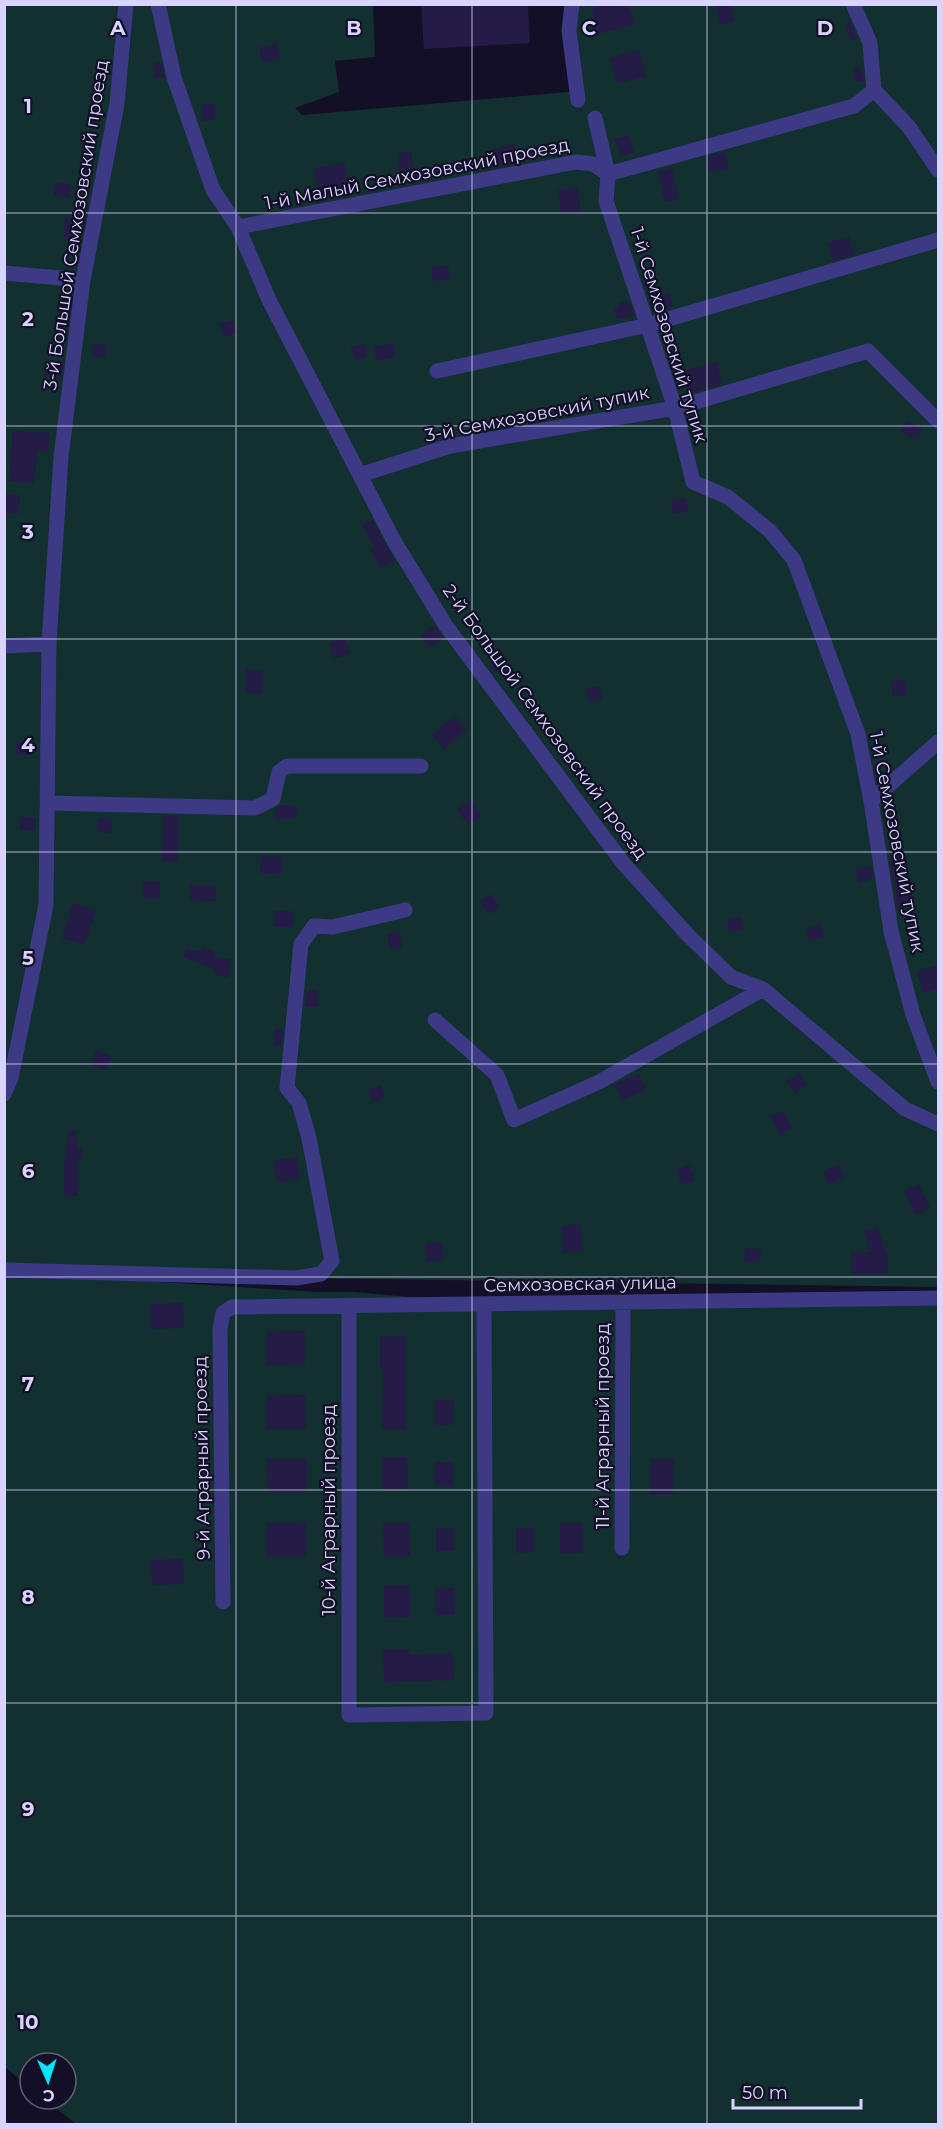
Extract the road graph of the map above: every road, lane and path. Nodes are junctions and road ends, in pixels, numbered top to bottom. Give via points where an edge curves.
1 (126, 4) edge
2 (158, 4) edge
3 (572, 4) edge
4 (853, 4) edge
5 (874, 90) junction
6 (578, 100) dead end
7 (594, 118) dead end
8 (939, 170) edge
9 (608, 174) junction
10 (238, 227) junction
11 (939, 240) edge
12 (4, 273) edge
13 (83, 280) junction
14 (648, 325) junction
15 (437, 371) dead end
16 (675, 408) junction
17 (939, 421) edge
18 (360, 475) junction
19 (49, 644) junction
20 (4, 646) edge
21 (939, 742) edge
22 (421, 766) dead end
23 (871, 801) junction
24 (48, 803) junction
25 (405, 910) dead end
26 (763, 990) junction
27 (435, 1020) dead end
28 (939, 1082) edge
29 (4, 1094) edge
30 (939, 1124) edge
31 (4, 1270) edge
32 (939, 1298) edge
33 (484, 1304) junction
34 (623, 1304) junction
35 (349, 1306) junction
36 (223, 1313) joint
37 (622, 1548) dead end
38 (223, 1602) dead end

1 - 13 street, 3-й Большой Семхозовский проезд via 117,104
2 - 10 street, 2-й Большой Семхозовский проезд via 174,78 213,190
3 - 6 street via 569,32
4 - 5 street via 870,43
5 - 8 street via 909,127
5 - 9 street via 854,106
7 - 9 street, 1-й Семхозовский тупик
9 - 10 street, 1-й Малый Семхозовский проезд via 593,164 576,162
9 - 14 street, 1-й Семхозовский тупик via 606,201
10 - 18 street, 2-й Большой Семхозовский проезд via 269,300
11 - 14 street
12 - 13 street
13 - 19 street, 3-й Большой Семхозовский проезд via 61,457
14 - 15 street
14 - 16 street, 1-й Семхозовский тупик
16 - 17 street, 3-й Семхозовский тупик via 868,351
16 - 18 street, 3-й Семхозовский тупик via 450,446
16 - 23 street, 1-й Семхозовский тупик via 693,482 728,497 771,531 794,560 858,734
18 - 26 street, 2-й Большой Семхозовский проезд via 394,541 446,626 623,863 731,977
19 - 20 street
19 - 24 street, 3-й Большой Семхозовский проезд
21 - 23 street
22 - 24 street via 287,766 279,772 273,799 255,808
23 - 28 street, 1-й Семхозовский тупик via 891,931 913,1015
24 - 29 street, 3-й Большой Семхозовский проезд via 46,905
25 - 31 street via 333,927 314,926 301,944 287,1088 298,1103 309,1137 332,1261 321,1274 296,1278
26 - 27 street via 599,1082 514,1120 497,1075
26 - 30 street, 2-й Большой Семхозовский проезд via 905,1108
32 - 34 street, Семхозовская улица
33 - 34 street, Семхозовская улица
33 - 35 street, Семхозовская улица
33 - 35 street, 10-й Аграрный проезд via 486,1713 349,1714
34 - 37 street, 11-й Аграрный проезд
35 - 36 street, Семхозовская улица via 232,1307
36 - 38 street, 9-й Аграрный проезд

